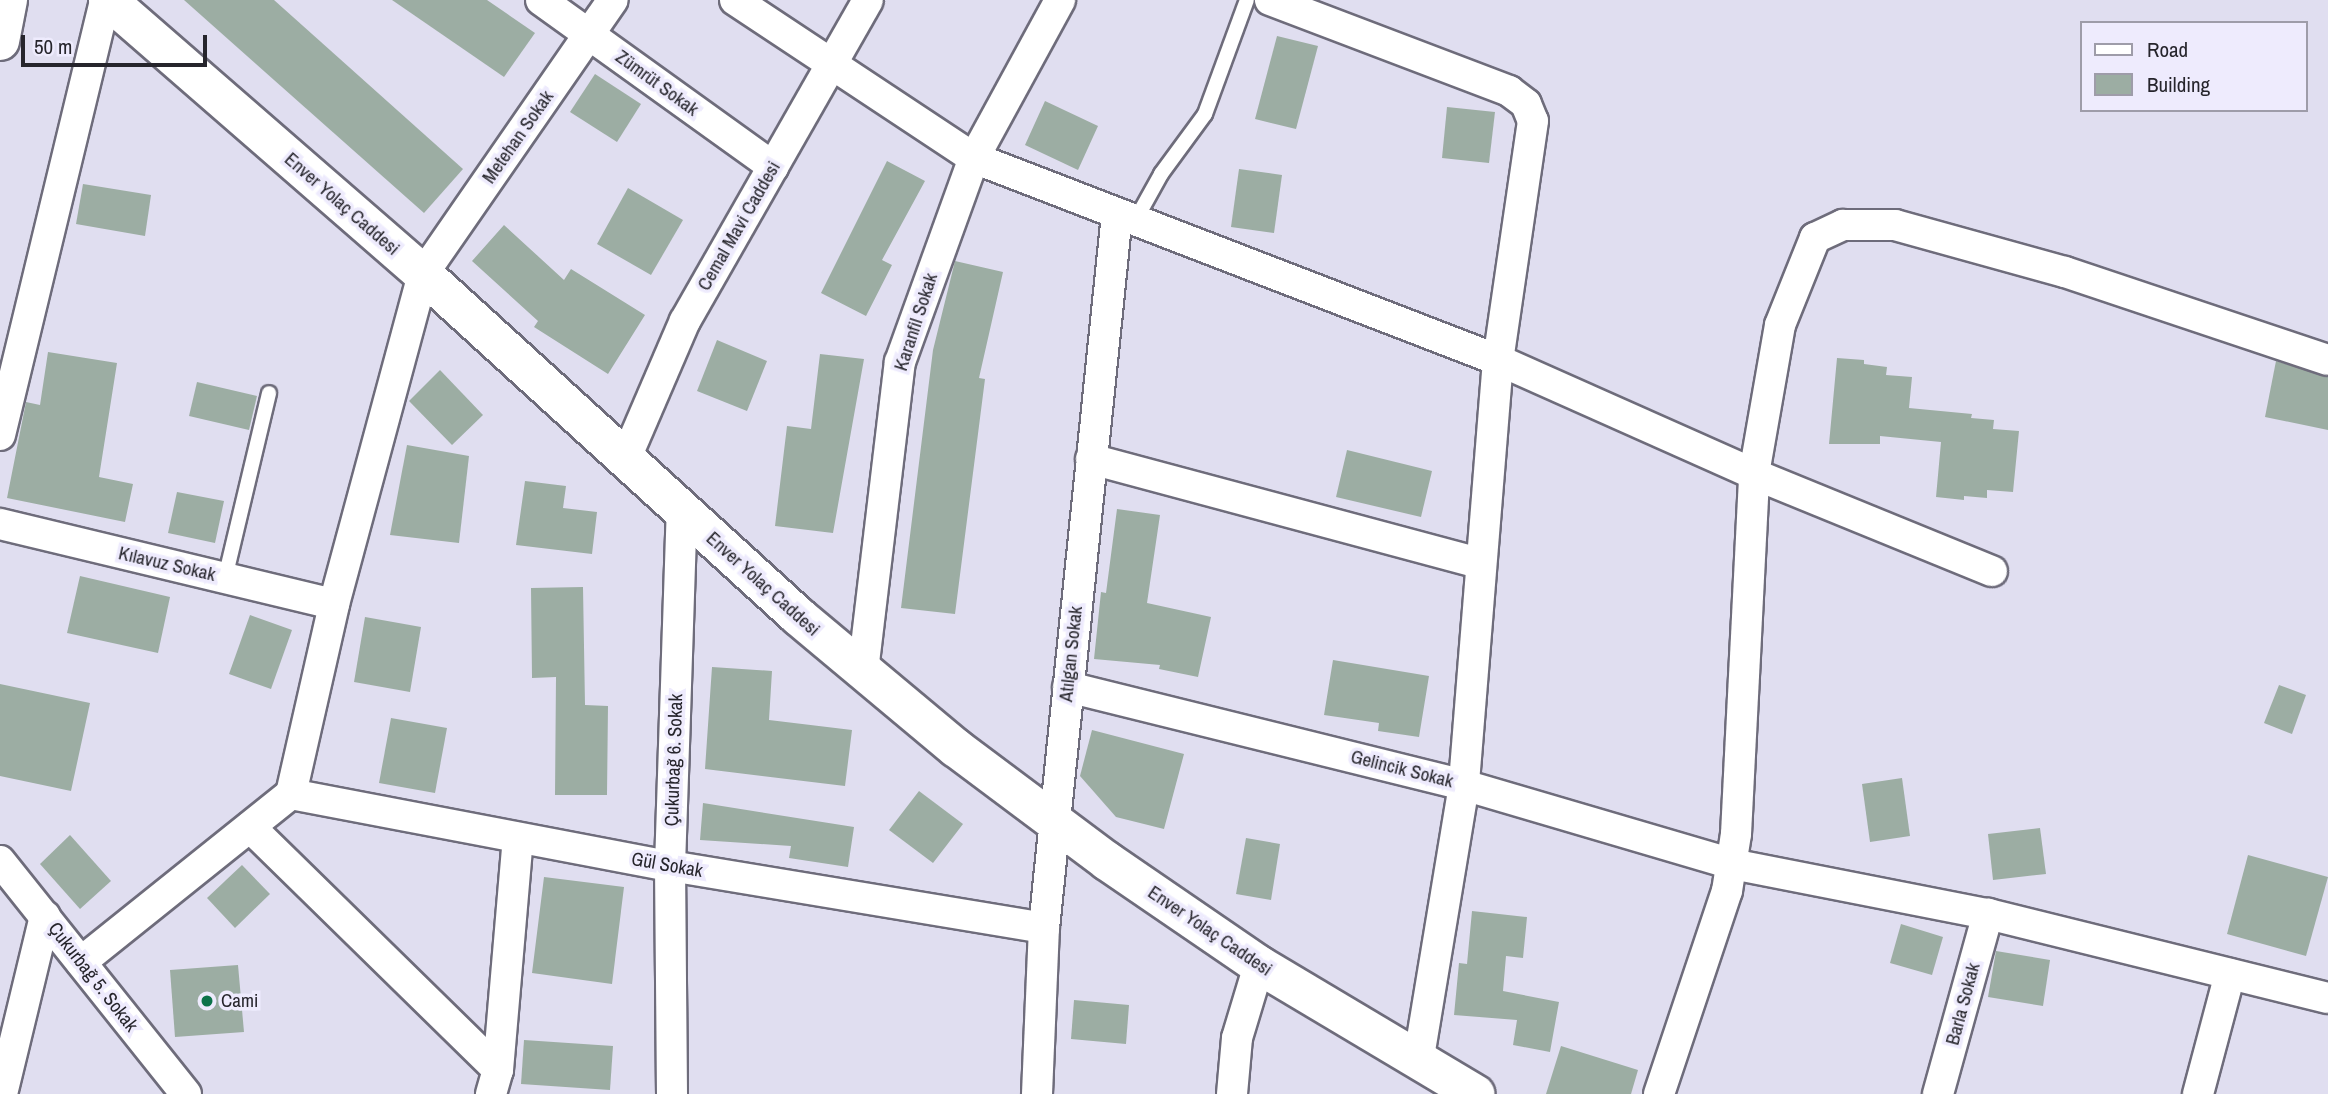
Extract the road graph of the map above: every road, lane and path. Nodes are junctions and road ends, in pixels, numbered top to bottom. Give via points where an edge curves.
1 (8, 0) edge
2 (541, 0) edge
3 (613, 0) edge
4 (735, 0) edge
5 (868, 0) edge
6 (1060, 0) edge
7 (1247, 0) edge
8 (1270, 0) edge
9 (115, 2) edge
10 (590, 34) junction
11 (0, 41) edge
12 (832, 64) junction
13 (974, 158) junction
14 (773, 167) junction
15 (1126, 217) junction
16 (423, 274) junction
17 (1498, 360) junction
18 (2328, 360) edge
19 (268, 393) dead end
20 (0, 435) edge
21 (1091, 459) junction
22 (625, 460) junction
23 (1754, 474) junction
24 (682, 511) junction
25 (0, 524) edge
26 (1478, 563) junction
27 (1992, 571) dead end
28 (225, 578) junction
29 (334, 604) junction
30 (863, 671) junction
31 (1068, 687) junction
32 (1464, 785) junction
33 (291, 794) junction
34 (1054, 820) junction
35 (250, 827) junction
36 (518, 838) junction
37 (0, 860) edge
38 (1732, 864) junction
39 (670, 866) junction
40 (1988, 914) junction
41 (44, 916) junction
42 (1044, 928) junction
43 (81, 962) junction
44 (1259, 965) junction
45 (2230, 974) junction
46 (2328, 998) edge
47 (1418, 1062) junction
48 (495, 1082) edge
49 (2, 1094) edge
50 (186, 1094) edge
51 (672, 1094) edge
52 (1037, 1094) edge
53 (1232, 1094) edge
54 (1475, 1094) edge
55 (1659, 1094) edge
56 (1938, 1094) edge
57 (2198, 1094) edge

1 - 11 street
2 - 10 street, Zümrüt Sokak
3 - 10 street, Metehan Sokak
4 - 12 street
5 - 12 street, Cemal Mavi Caddesi
6 - 13 street, Karanfil Sokak
7 - 15 lane via 1205,114
8 - 17 street via 1509,91 1526,104 1533,130
9 - 16 street, Enver Yolaç Caddesi
9 - 20 street
10 - 14 street, Zümrüt Sokak
10 - 16 street, Metehan Sokak
12 - 13 street
12 - 14 street, Cemal Mavi Caddesi
13 - 15 street
13 - 30 street, Karanfil Sokak via 900,362
14 - 22 street, Cemal Mavi Caddesi via 685,321
15 - 17 street
15 - 21 street, Atılgan Sokak
16 - 22 street, Enver Yolaç Caddesi
16 - 29 street, Metehan Sokak
17 - 23 street
17 - 26 street
18 - 23 street via 2026,261 1895,225 1843,225 1815,239 1795,281 1768,374
19 - 28 lane
21 - 26 street
21 - 31 street, Atılgan Sokak
22 - 24 street, Enver Yolaç Caddesi
23 - 27 street
23 - 38 street
24 - 30 street, Enver Yolaç Caddesi
24 - 39 street, Çukurbağ 6. Sokak
25 - 28 street, Kılavuz Sokak
26 - 32 street
28 - 29 street, Kılavuz Sokak
29 - 33 street, Metehan Sokak
30 - 34 street, Enver Yolaç Caddesi
31 - 32 street, Gelincik Sokak
31 - 34 street, Atılgan Sokak
32 - 38 street, Gelincik Sokak
32 - 47 street
33 - 35 street
33 - 36 street, Gül Sokak
34 - 42 street, Atılgan Sokak
34 - 44 street, Enver Yolaç Caddesi
35 - 43 street
35 - 48 street
36 - 39 street, Gül Sokak
36 - 48 street
37 - 41 street, Çukurbağ 5. Sokak
38 - 40 street, Gelincik Sokak
38 - 55 street via 1720,917
39 - 42 street, Gül Sokak
39 - 51 street, Çukurbağ 6. Sokak
40 - 45 street, Gelincik Sokak
40 - 56 street, Barla Sokak
41 - 43 street, Çukurbağ 5. Sokak
41 - 49 street
42 - 52 street, Atılgan Sokak
43 - 50 street, Çukurbağ 5. Sokak
44 - 47 street, Enver Yolaç Caddesi
44 - 53 street via 1237,1038
45 - 46 street, Gelincik Sokak
45 - 57 street
47 - 54 street, Enver Yolaç Caddesi

